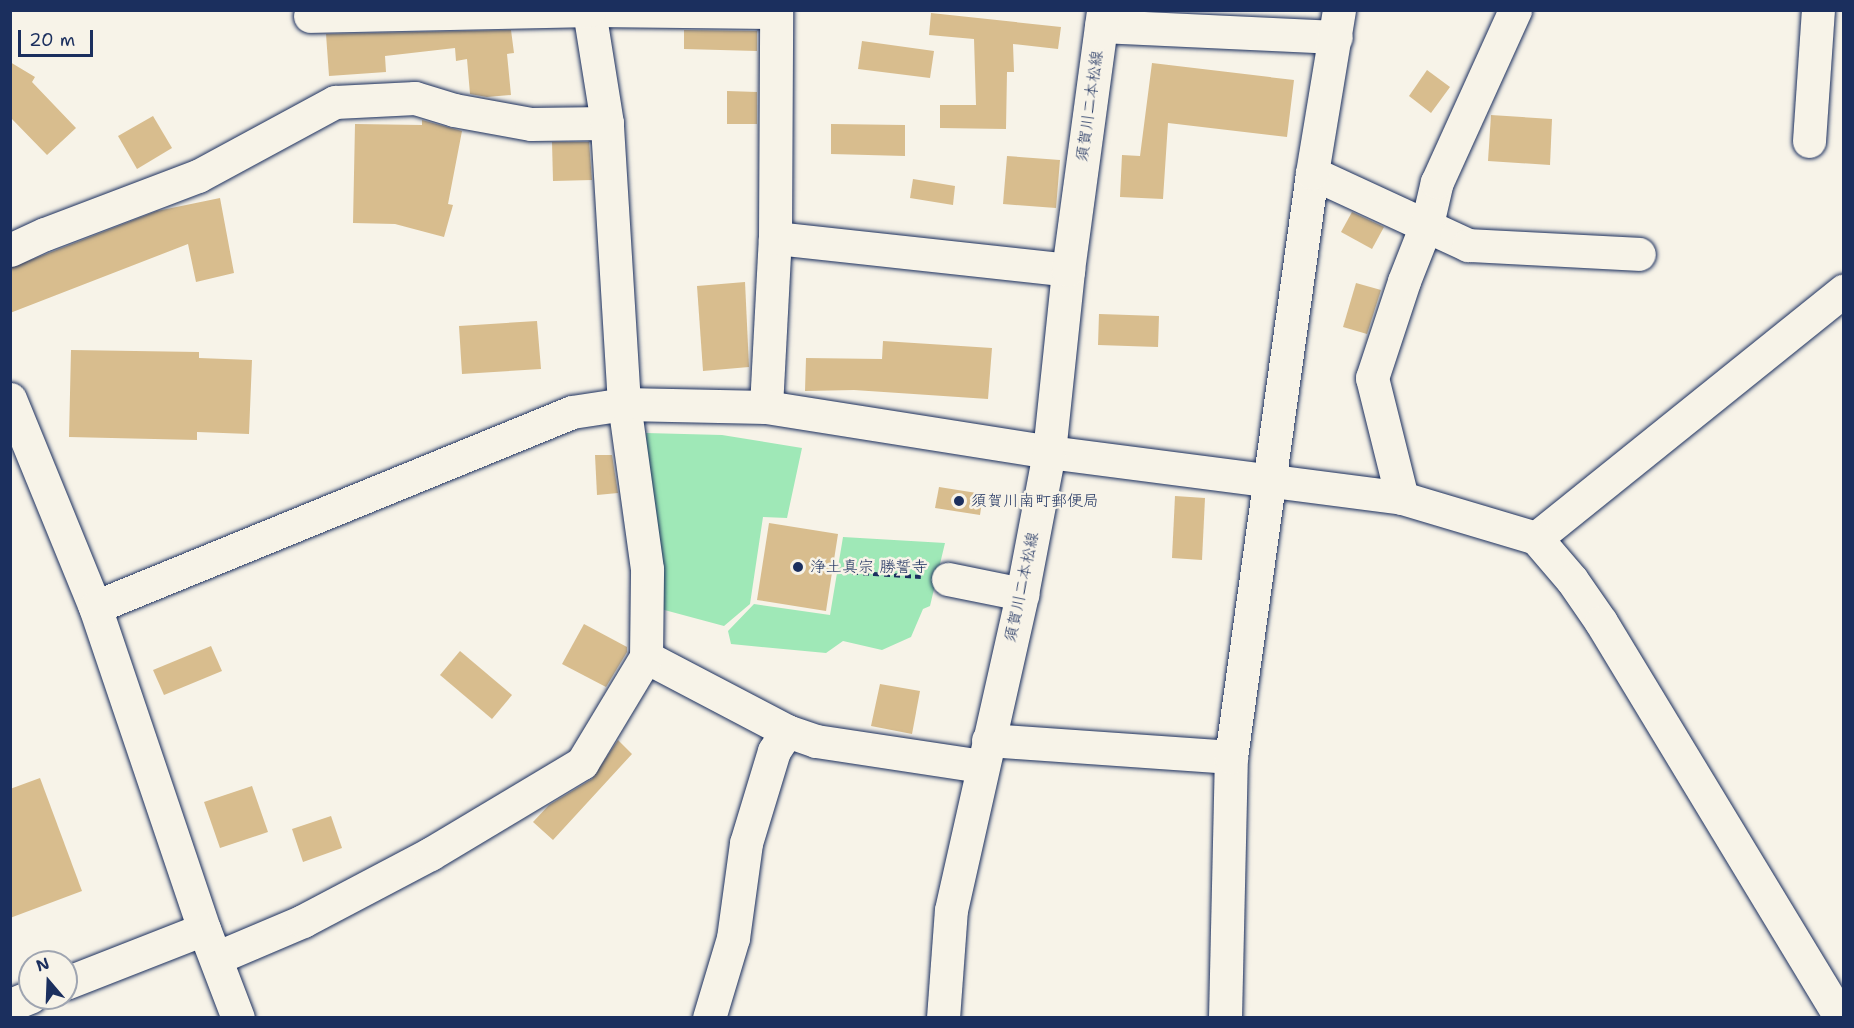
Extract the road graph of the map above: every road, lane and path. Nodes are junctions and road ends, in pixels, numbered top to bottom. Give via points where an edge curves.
1 (589, 10) edge
2 (1515, 10) edge
3 (1818, 10) edge
4 (776, 11) edge
5 (310, 16) dead end
6 (1102, 18) edge
7 (1338, 24) edge
8 (607, 123) junction
9 (1809, 141) dead end
10 (1312, 173) junction
11 (1426, 225) junction
12 (775, 238) junction
13 (10, 250) edge
14 (1639, 254) dead end
15 (1068, 270) junction
16 (1844, 290) edge
17 (10, 399) edge
18 (624, 404) junction
19 (766, 407) junction
20 (1049, 452) junction
21 (1270, 482) junction
22 (1402, 498) junction
23 (1536, 538) junction
24 (842, 572) dead end
25 (948, 579) joint
26 (1022, 594) junction
27 (94, 607) junction
28 (646, 657) junction
29 (787, 730) junction
30 (985, 753) junction
31 (1231, 757) junction
32 (210, 944) junction
33 (78, 980) edge
34 (238, 1017) edge
35 (709, 1017) edge
36 (943, 1017) edge
37 (1226, 1017) edge
38 (1841, 1017) edge

1 - 4 street
2 - 11 street via 1437,182
3 - 9 street
4 - 12 street
5 - 8 street via 589,10
6 - 7 street
6 - 15 street, 須賀川二本松線
7 - 10 street
8 - 13 street via 531,124 454,110 415,98 335,102 198,176
8 - 18 street
10 - 11 street
10 - 21 street
11 - 14 street via 1468,245
11 - 22 street via 1372,378
12 - 15 street
12 - 19 street
15 - 20 street, 須賀川二本松線
16 - 23 street
17 - 27 street
18 - 19 street
18 - 27 street via 572,412
18 - 28 street via 647,569
19 - 20 street
20 - 21 street
20 - 26 street, 須賀川二本松線
21 - 22 street
21 - 31 street
22 - 23 street
23 - 38 street via 1602,622
24 - 25 path
25 - 26 street
26 - 30 street, 須賀川二本松線
27 - 32 street
28 - 29 street
28 - 32 street via 582,763 430,854 303,921
29 - 30 street via 816,741
29 - 35 street via 774,752 746,843 733,938
30 - 31 street
30 - 36 street, 須賀川二本松線 via 951,910
31 - 37 street
32 - 33 street
32 - 34 street

